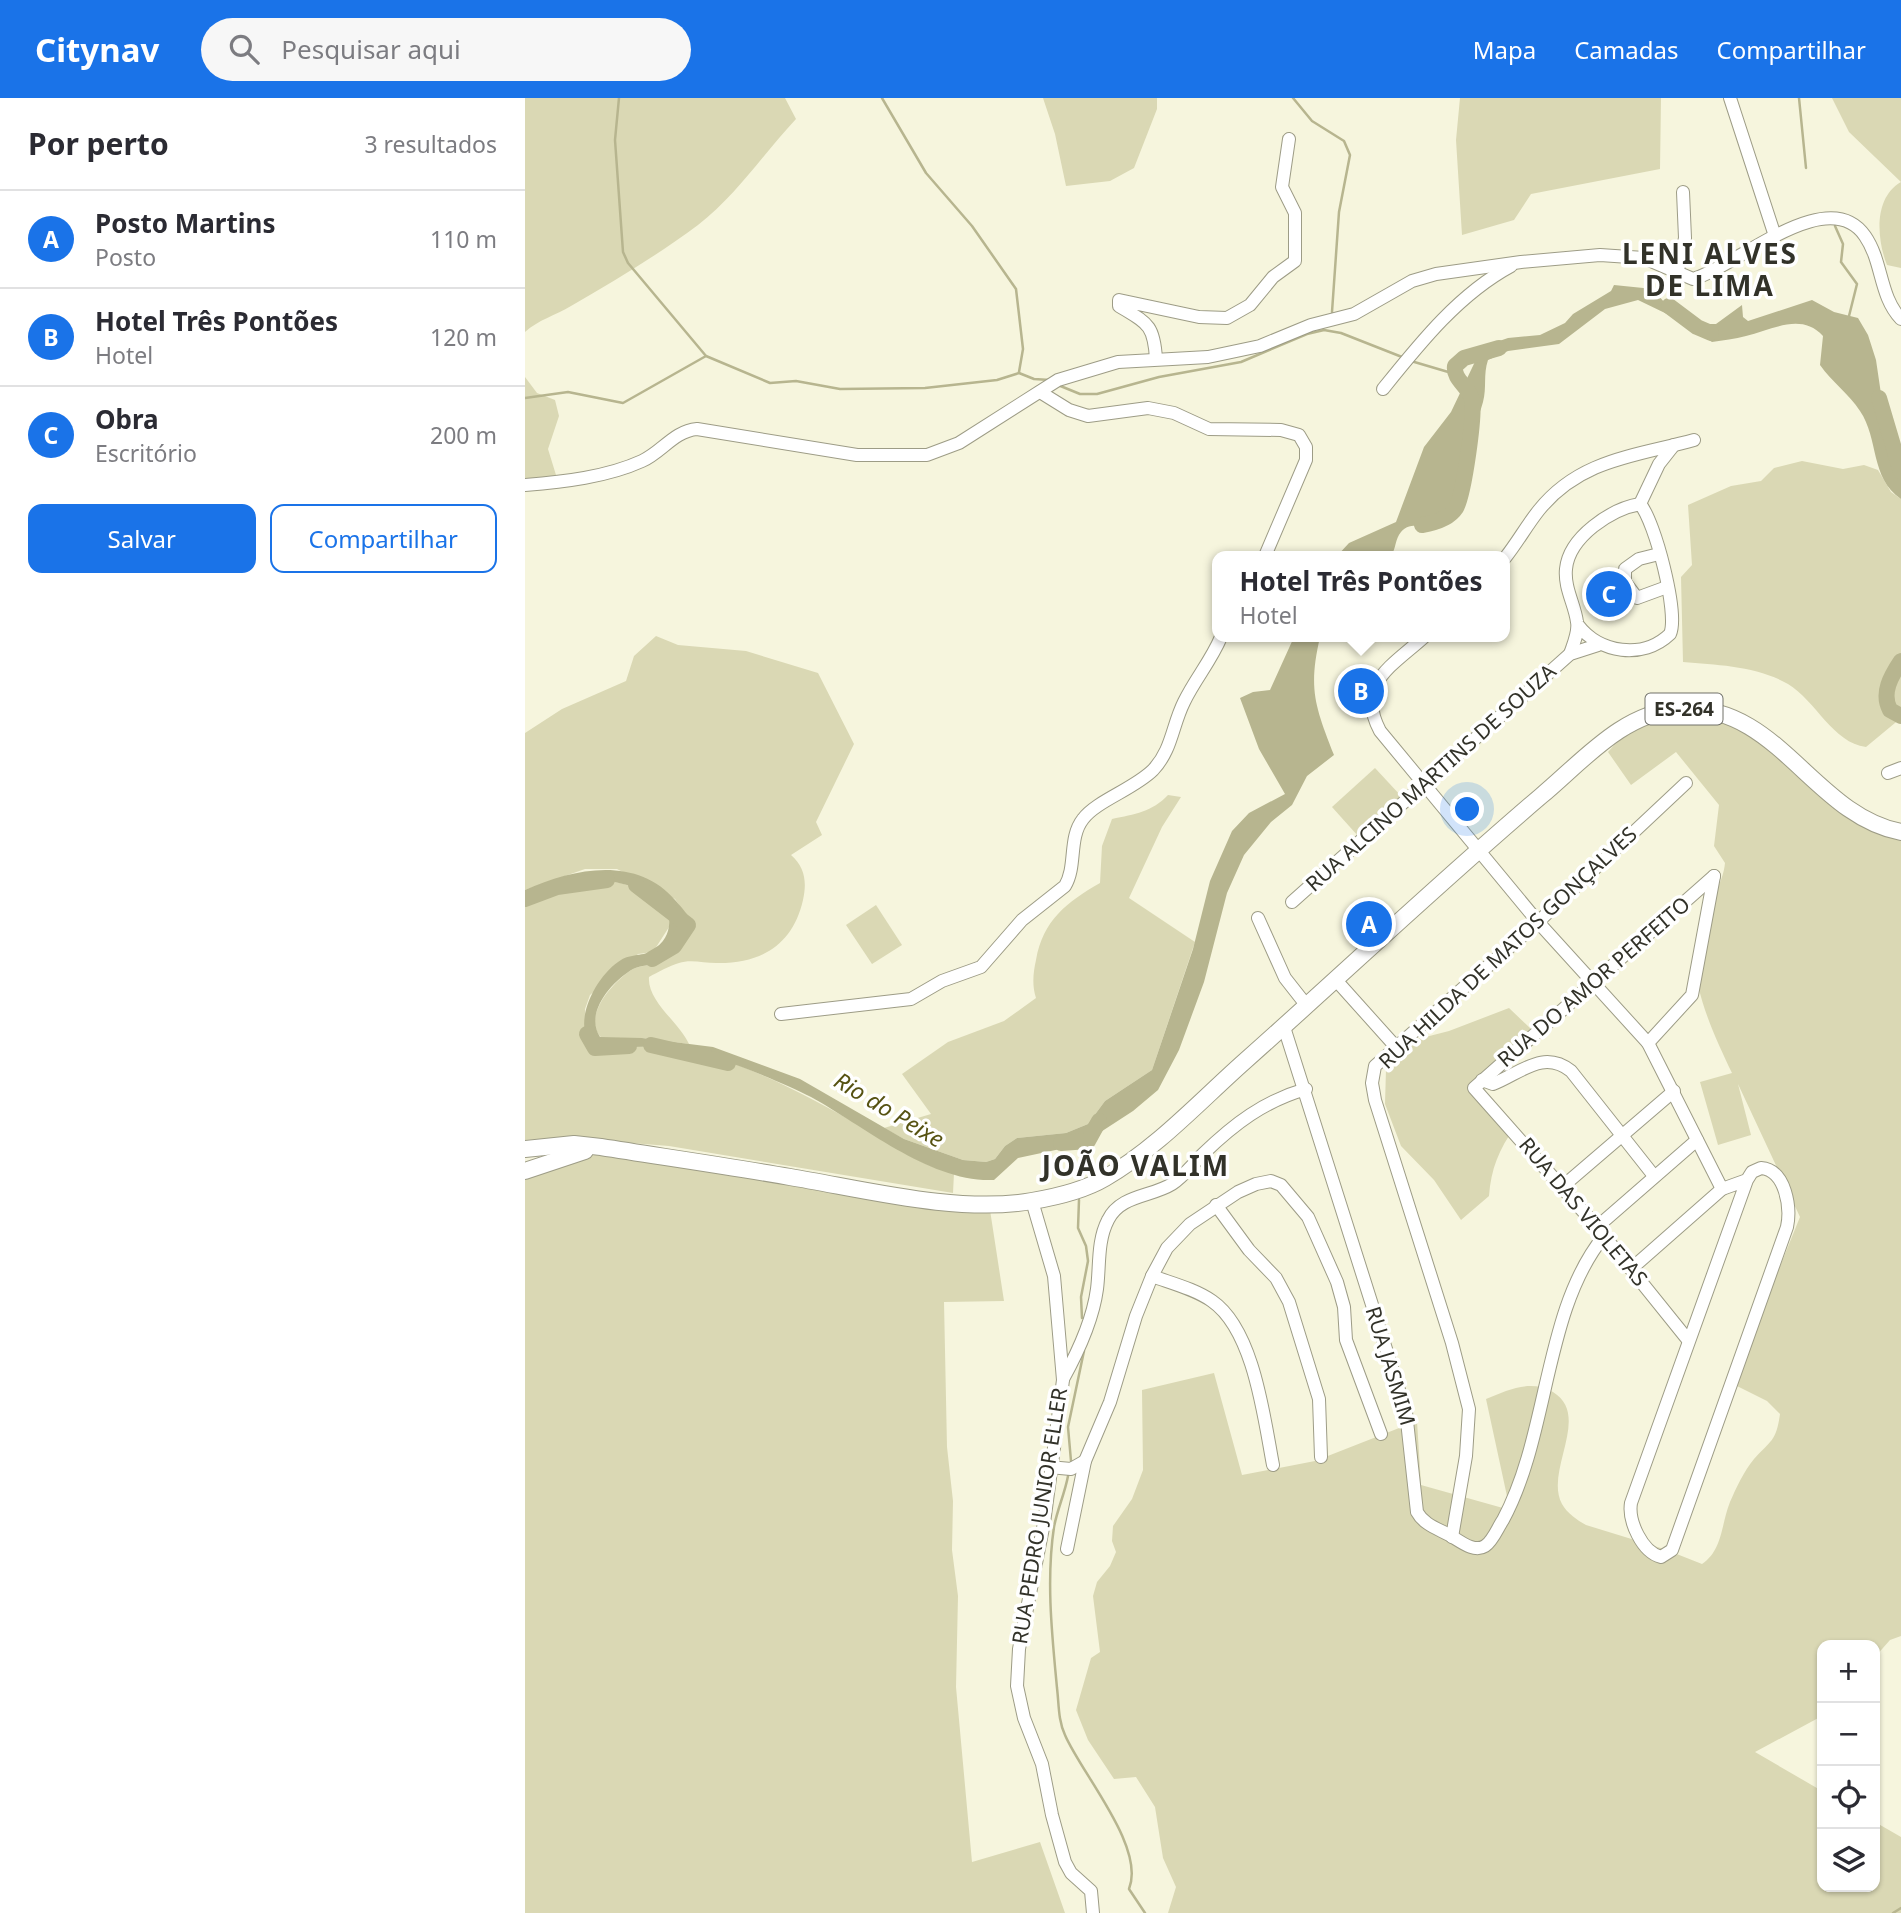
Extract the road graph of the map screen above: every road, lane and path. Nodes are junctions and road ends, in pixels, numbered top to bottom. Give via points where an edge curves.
1 (1730, 98) edge
2 (1289, 139) dead end
3 (1683, 192) dead end
4 (1775, 236) junction
5 (1521, 262) junction
6 (1677, 274) junction
7 (1901, 319) edge
8 (1156, 359) junction
9 (1049, 386) junction
10 (1383, 389) dead end
11 (1694, 440) dead end
12 (1674, 445) junction
13 (525, 485) edge
14 (1640, 504) junction
15 (1267, 551) edge
16 (1509, 551) edge
17 (1659, 554) junction
18 (1667, 587) junction
19 (1578, 625) junction
20 (1219, 642) edge
21 (1418, 642) edge
22 (1598, 645) junction
23 (1570, 654) junction
24 (1686, 783) dead end
25 (1425, 786) junction
26 (1901, 832) edge
27 (1477, 850) junction
28 (1292, 902) dead end
29 (1258, 918) dead end
30 (1538, 922) junction
31 (1335, 979) junction
32 (1592, 982) junction
33 (1307, 1006) junction
34 (781, 1014) dead end
35 (1284, 1027) junction
36 (1648, 1043) junction
37 (1396, 1047) junction
38 (1478, 1084) junction
39 (1306, 1089) junction
40 (1674, 1091) junction
41 (1622, 1136) junction
42 (1697, 1140) junction
43 (601, 1147) junction
44 (525, 1149) edge
45 (525, 1171) edge
46 (1654, 1176) junction
47 (1747, 1180) junction
48 (1562, 1187) junction
49 (1722, 1189) junction
50 (1032, 1201) junction
51 (1216, 1205) junction
52 (1600, 1232) junction
53 (1631, 1269) junction
54 (1152, 1276) junction
55 (1688, 1340) junction
56 (1063, 1380) junction
57 (1381, 1434) dead end
58 (1321, 1457) dead end
59 (1085, 1461) junction
60 (1273, 1465) dead end
61 (1049, 1467) junction
62 (1453, 1536) junction
63 (1067, 1549) dead end
64 (1093, 1913) edge

1 - 4 street
2 - 8 street via 1282,187 1295,213 1295,261 1273,277 1250,305 1227,318 1199,317 1119,300 1119,306 1150,327
3 - 6 street via 1685,238
4 - 6 street via 1702,277
4 - 7 street via 1823,218 1849,220 1867,238 1888,301
5 - 6 street via 1632,256
5 - 8 street via 1423,278 1354,314 1237,352
5 - 10 street via 1474,289
8 - 9 street via 1118,362
9 - 13 street via 948,450 907,457 856,455 691,429 626,467
9 - 15 street via 1069,410 1089,416 1149,408 1174,413 1209,429 1280,430 1299,435 1306,447 1306,460
11 - 12 street
12 - 14 street via 1659,464
12 - 16 street via 1604,462 1575,476 1539,510
14 - 17 street, RUA ALCINO MARTINS DE SOUZA
14 - 19 street via 1598,524 1571,554 1566,569
17 - 18 street, RUA ALCINO MARTINS DE SOUZA
17 - 18 street via 1631,563 1625,569 1625,582 1637,598
18 - 22 street, RUA ALCINO MARTINS DE SOUZA via 1673,628 1662,642 1633,650
19 - 22 street
19 - 23 street, RUA ALCINO MARTINS DE SOUZA
20 - 34 street via 1183,704 1164,755 1138,783 1083,818 1068,882 1022,920 981,967 911,999
21 - 25 street via 1382,675 1371,690 1370,702 1380,731
22 - 23 street, RUA ALCINO MARTINS DE SOUZA
23 - 25 street, RUA ALCINO MARTINS DE SOUZA
24 - 30 street, RUA HILDA DE MATOS GONÇALVES
25 - 27 street
25 - 28 street, RUA ALCINO MARTINS DE SOUZA
26 - 27 main road, ES-264 via 1854,813 1746,722 1721,713 1682,709 1644,716 1618,731
27 - 30 street
27 - 31 main road, ES-264
29 - 33 street via 1285,978
30 - 32 street
30 - 37 street, RUA HILDA DE MATOS GONÇALVES
31 - 33 main road, ES-264
31 - 37 street
32 - 36 street
32 - 36 street, RUA DO AMOR PERFEITO via 1714,876 1692,995
32 - 38 street, RUA DO AMOR PERFEITO
33 - 35 main road, ES-264
35 - 39 street, RUA JASMIM
35 - 50 main road, ES-264 via 1120,1168 1091,1185
36 - 40 street
37 - 62 street, RUA HILDA DE MATOS GONÇALVES via 1375,1066 1375,1100 1469,1409
38 - 41 street via 1493,1084 1538,1063 1557,1061 1571,1071
38 - 48 street, RUA DAS VIOLETAS
39 - 56 street via 1254,1111 1175,1182 1112,1212 1102,1236 1095,1299
39 - 62 street, RUA JASMIM via 1406,1412 1417,1513
40 - 41 street
40 - 42 street
41 - 46 street
41 - 48 street
42 - 46 street, RUA JASMIM
42 - 49 street
43 - 44 main road, ES-264 via 573,1144
43 - 45 main road, ES-264
43 - 50 main road, ES-264 via 908,1198 996,1204
46 - 52 street, RUA JASMIM
47 - 49 street
47 - 55 street
47 - 55 street via 1757,1169 1773,1173 1788,1200 1789,1216 1672,1550 1658,1558 1639,1536 1630,1509
48 - 52 street, RUA DAS VIOLETAS
49 - 53 street
50 - 56 street, RUA PEDRO JUNIOR ELLER via 1054,1276
51 - 54 street via 1174,1238
51 - 57 street via 1271,1181 1301,1205 1337,1282 1346,1340
51 - 58 street via 1290,1302 1319,1399
52 - 53 street, RUA DAS VIOLETAS
52 - 62 street, RUA JASMIM via 1577,1281 1525,1472 1509,1508 1485,1546 1473,1548
53 - 55 street, RUA DAS VIOLETAS
54 - 59 street
54 - 60 street via 1211,1300 1238,1333 1263,1413
56 - 61 street, RUA PEDRO JUNIOR ELLER
59 - 61 street via 1071,1469
59 - 63 street
61 - 64 street, RUA PEDRO JUNIOR ELLER via 1044,1523 1016,1671 1055,1828 1069,1869 1091,1891

